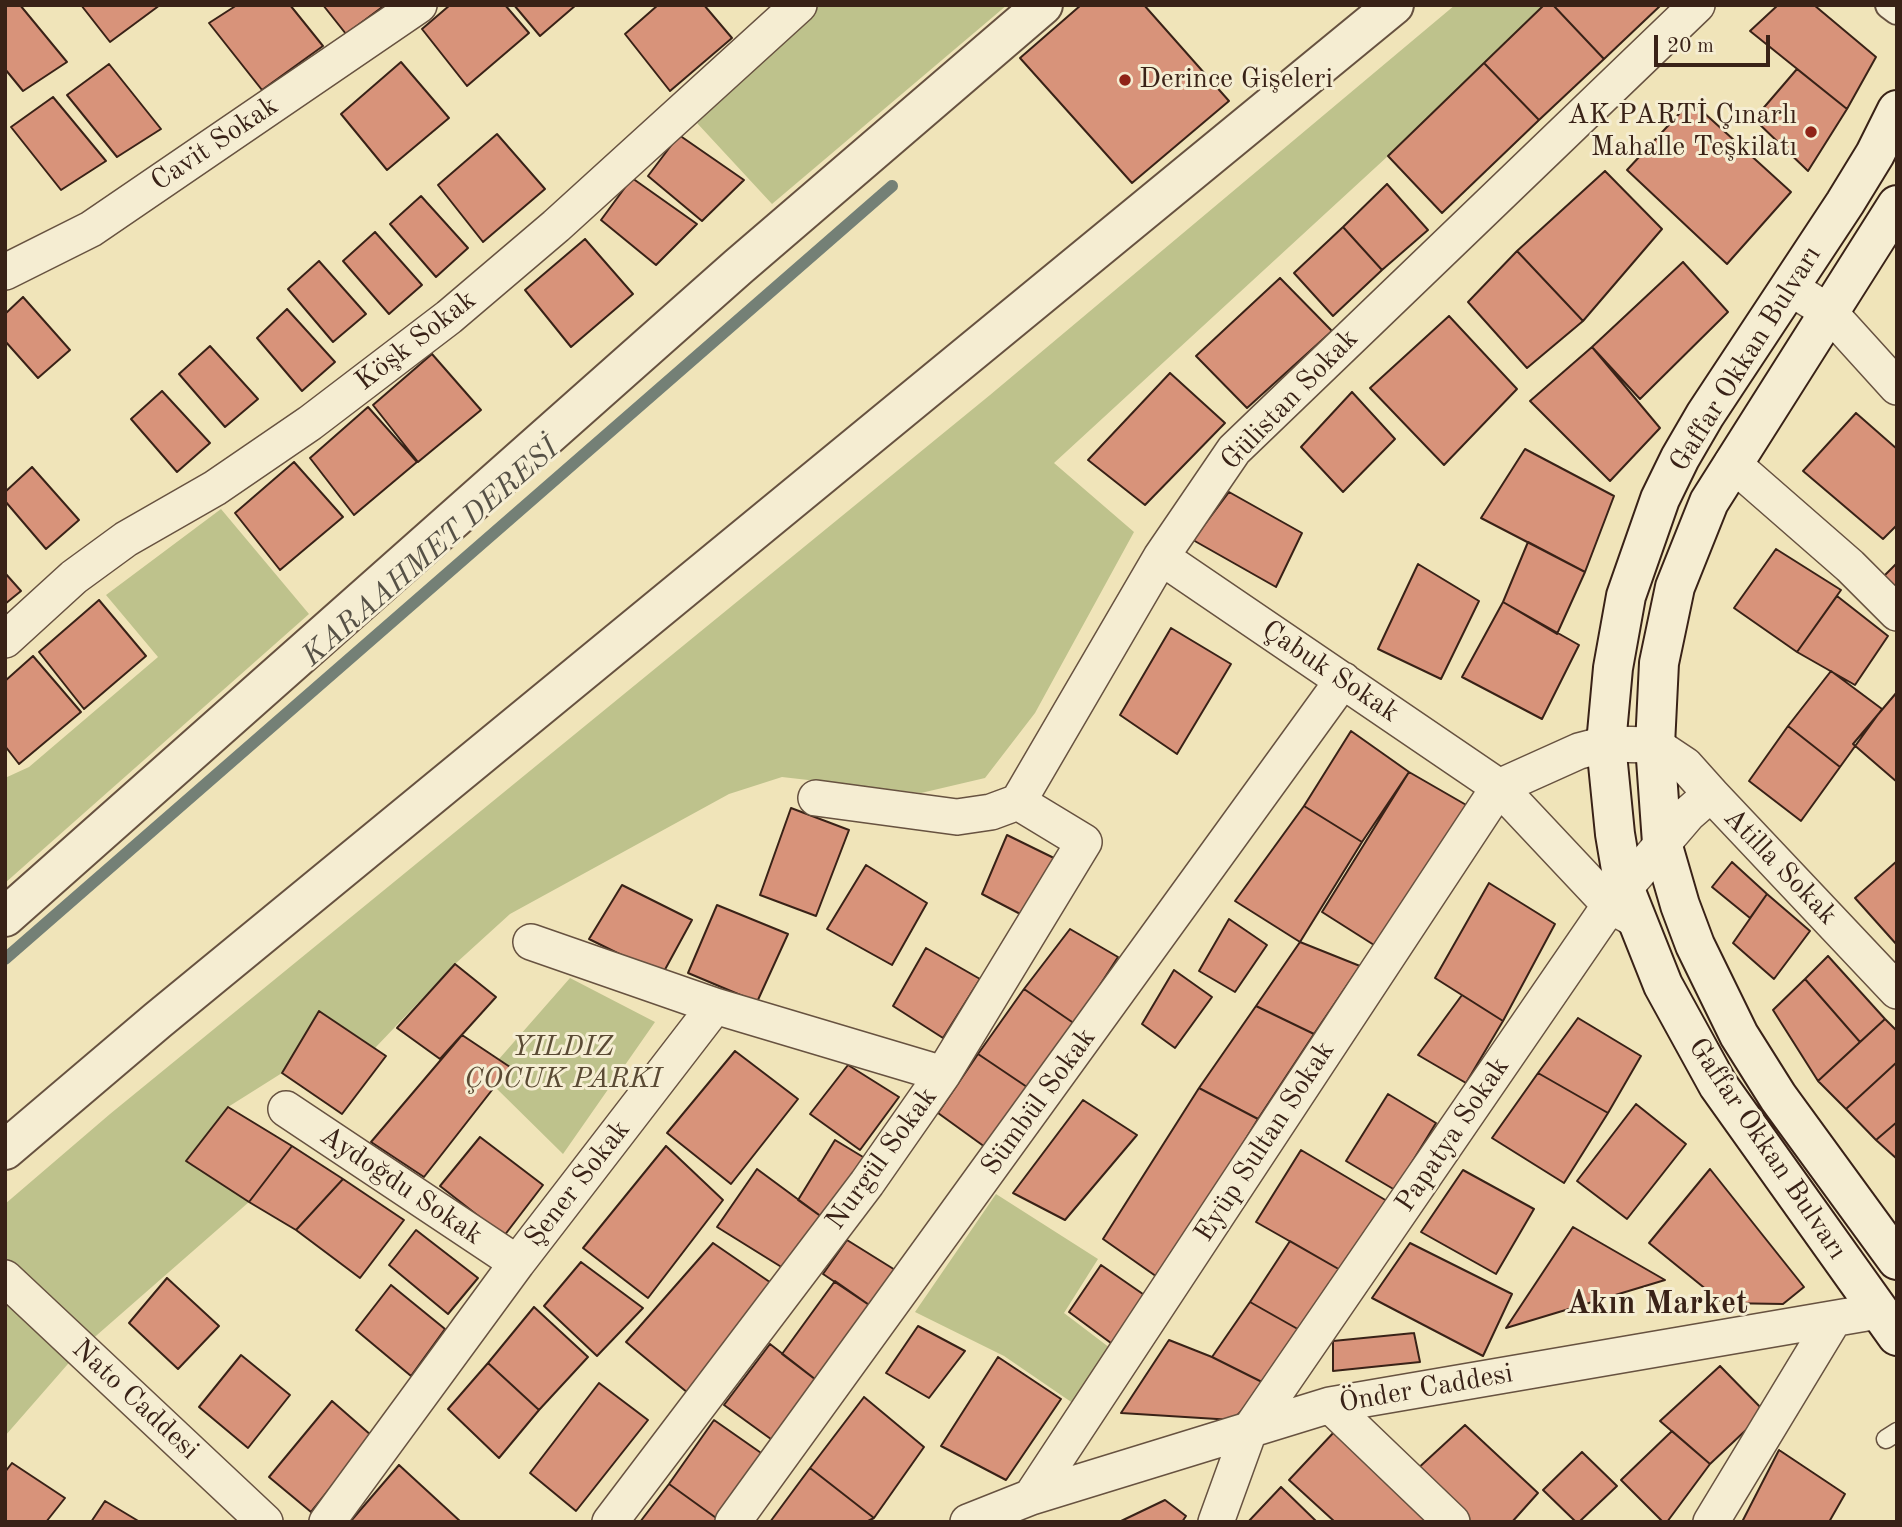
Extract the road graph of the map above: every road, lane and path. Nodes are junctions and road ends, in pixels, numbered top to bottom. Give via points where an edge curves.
1 (419, 5) edge
2 (799, 5) edge
3 (1043, 5) edge
4 (1394, 5) edge
5 (1697, 5) edge
6 (1889, 5) edge
7 (1897, 10) edge
8 (1897, 110) edge
9 (1897, 205) edge
10 (5, 272) edge
11 (1789, 287) junction
12 (1829, 312) junction
13 (1897, 387) edge
14 (1732, 463) junction
15 (1161, 557) junction
16 (1897, 613) edge
17 (5, 640) edge
18 (1343, 680) junction
19 (1606, 744) junction
20 (1655, 745) junction
21 (1499, 787) junction
22 (1711, 794) junction
23 (816, 798) dead end
24 (1018, 802) junction
25 (1662, 843) junction
26 (1624, 904) junction
27 (5, 917) edge
28 (531, 942) dead end
29 (1897, 991) edge
30 (715, 1006) junction
31 (943, 1074) junction
32 (286, 1109) dead end
33 (5, 1150) edge
34 (1897, 1261) edge
35 (517, 1264) junction
36 (5, 1278) edge
37 (1891, 1318) edge
38 (1834, 1319) junction
39 (1330, 1405) junction
40 (1249, 1431) junction
41 (1031, 1497) junction
42 (265, 1522) edge
43 (327, 1522) edge
44 (610, 1522) edge
45 (733, 1522) edge
46 (968, 1522) edge
47 (1216, 1522) edge
48 (1452, 1522) edge
49 (1711, 1522) edge

1 - 10 street, Cavit Sokak via 91,229
2 - 17 street, Köşk Sokak via 449,317 310,424 215,488 126,539 74,577
3 - 27 street via 738,267
4 - 33 street
5 - 15 street, Gülistan Sokak via 1234,450
6 - 7 street
8 - 11 street, Gaffar Okkan Bulvarı via 1875,155
9 - 12 street, Gaffar Okkan Bulvarı
11 - 12 street
11 - 19 street, Gaffar Okkan Bulvarı via 1705,415 1660,499 1626,596
12 - 13 street
12 - 14 street, Gaffar Okkan Bulvarı
14 - 16 street
14 - 20 street, Gaffar Okkan Bulvarı via 1709,502 1675,587 1659,663
15 - 18 street, Çabuk Sokak
15 - 24 street, Gülistan Sokak
18 - 21 street, Çabuk Sokak
18 - 45 street, Sümbül Sokak
19 - 20 street
19 - 21 street via 1579,751
19 - 26 street, Gaffar Okkan Bulvarı
20 - 22 street via 1685,765
20 - 25 street, Gaffar Okkan Bulvarı
21 - 26 street, Çabuk Sokak
21 - 41 street, Eyüp Sultan Sokak
22 - 25 street, Atilla Sokak
22 - 29 street, Atilla Sokak
23 - 24 street via 957,817
24 - 31 street, Nurgül Sokak via 1084,842
25 - 26 street, Papatya Sokak
25 - 34 street, Gaffar Okkan Bulvarı via 1695,945 1739,1035 1778,1097
26 - 37 street, Gaffar Okkan Bulvarı via 1718,1085
26 - 40 street, Papatya Sokak
28 - 30 street
30 - 31 street
30 - 35 street, Şener Sokak
31 - 44 street, Nurgül Sokak via 867,1183
32 - 35 street, Aydoğdu Sokak
35 - 43 street, Şener Sokak
36 - 42 street, Nato Caddesi
37 - 38 street, Önder Caddesi
38 - 39 street, Önder Caddesi
38 - 49 street
39 - 40 street, Önder Caddesi
39 - 48 street
40 - 41 street, Önder Caddesi
40 - 47 street, Papatya Sokak
41 - 46 street, Önder Caddesi

